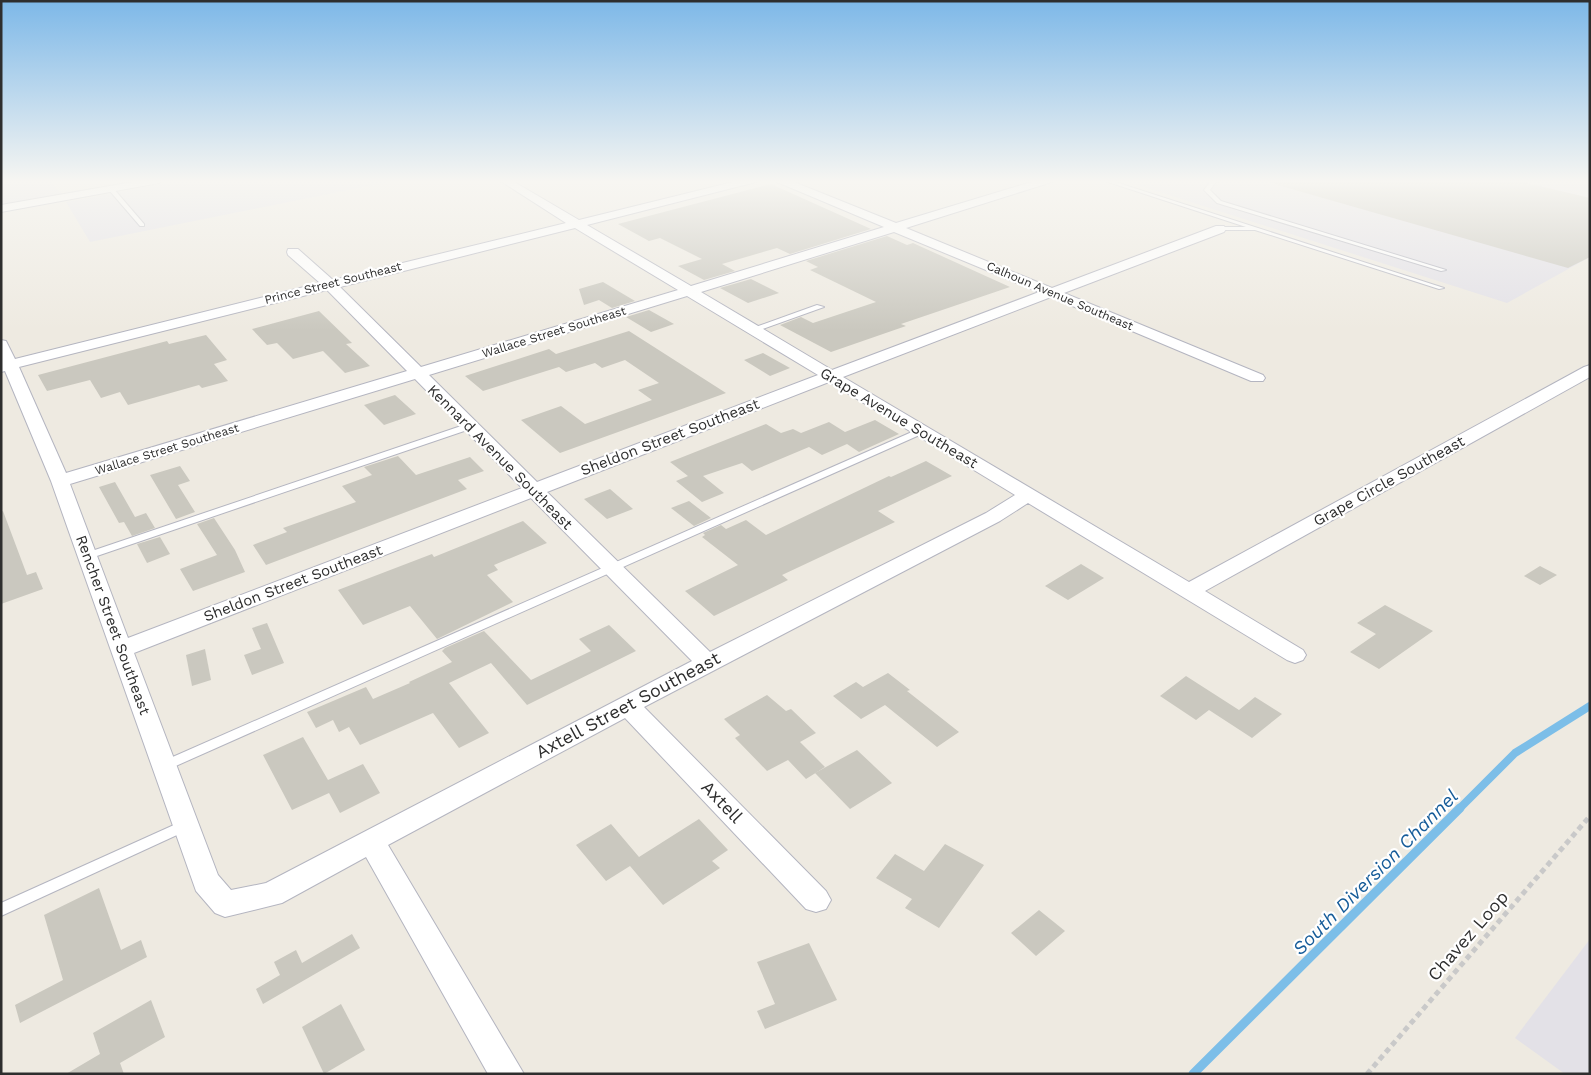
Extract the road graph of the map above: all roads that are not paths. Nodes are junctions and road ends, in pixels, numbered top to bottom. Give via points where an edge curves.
1 (547, 230) edge
2 (588, 230) edge
3 (884, 230) edge
4 (902, 230) edge
5 (1217, 230) edge
6 (1263, 230) edge
7 (1312, 230) edge
8 (293, 252) dead end
9 (1443, 270) dead end
10 (329, 284) junction
11 (1440, 288) dead end
12 (690, 291) junction
13 (1051, 293) junction
14 (820, 307) dead end
15 (754, 329) junction
16 (1, 344) edge
17 (5, 366) edge
18 (1590, 370) edge
19 (417, 373) junction
20 (830, 376) junction
21 (1257, 378) dead end
22 (470, 426) junction
23 (921, 431) junction
24 (60, 481) junction
25 (532, 490) junction
26 (1028, 495) junction
27 (87, 556) junction
28 (612, 568) junction
29 (1189, 591) junction
30 (122, 649) junction
31 (1295, 655) dead end
32 (707, 663) junction
33 (627, 705) junction
34 (164, 766) junction
35 (185, 825) junction
36 (371, 841) junction
37 (816, 900) dead end
38 (225, 904) joint
39 (1, 910) edge
40 (507, 1074) edge

1 - 10 street, Prince Street Southeast
2 - 12 street, Grape Avenue Southeast
3 - 12 street, Wallace Street Southeast
4 - 13 street, Calhoun Avenue Southeast
5 - 13 street, Sheldon Street Southeast
6 - 11 lane
7 - 9 lane
8 - 10 street, Kennard Avenue Southeast
10 - 17 street, Prince Street Southeast
10 - 19 street, Kennard Avenue Southeast
12 - 15 street, Grape Avenue Southeast
12 - 19 street, Wallace Street Southeast
13 - 20 street, Sheldon Street Southeast
13 - 21 street, Calhoun Avenue Southeast
14 - 15 lane
15 - 20 street, Grape Avenue Southeast
16 - 17 street, Rencher Street Southeast
17 - 24 street, Rencher Street Southeast
18 - 29 street, Grape Circle Southeast
19 - 22 street, Kennard Avenue Southeast
19 - 24 street, Wallace Street Southeast
20 - 23 street, Grape Avenue Southeast
20 - 25 street, Sheldon Street Southeast
22 - 25 street, Kennard Avenue Southeast
22 - 27 lane
23 - 26 street, Grape Avenue Southeast
23 - 28 lane
24 - 27 street, Rencher Street Southeast
25 - 28 street, Kennard Avenue Southeast
25 - 30 street, Sheldon Street Southeast
26 - 29 street, Grape Avenue Southeast
26 - 32 street, Axtell Street Southeast via 985,522
27 - 30 street, Rencher Street Southeast
28 - 32 street, Kennard Avenue Southeast
28 - 34 lane
29 - 31 street, Grape Avenue Southeast
30 - 34 street, Rencher Street Southeast
32 - 33 street, Axtell Street Southeast
33 - 36 street, Axtell Street Southeast
33 - 37 street, Axtell
34 - 35 street, Rencher Street Southeast
35 - 38 street, Rencher Street Southeast via 206,882
35 - 39 lane
36 - 38 street, Axtell Street Southeast via 272,894
36 - 40 street

